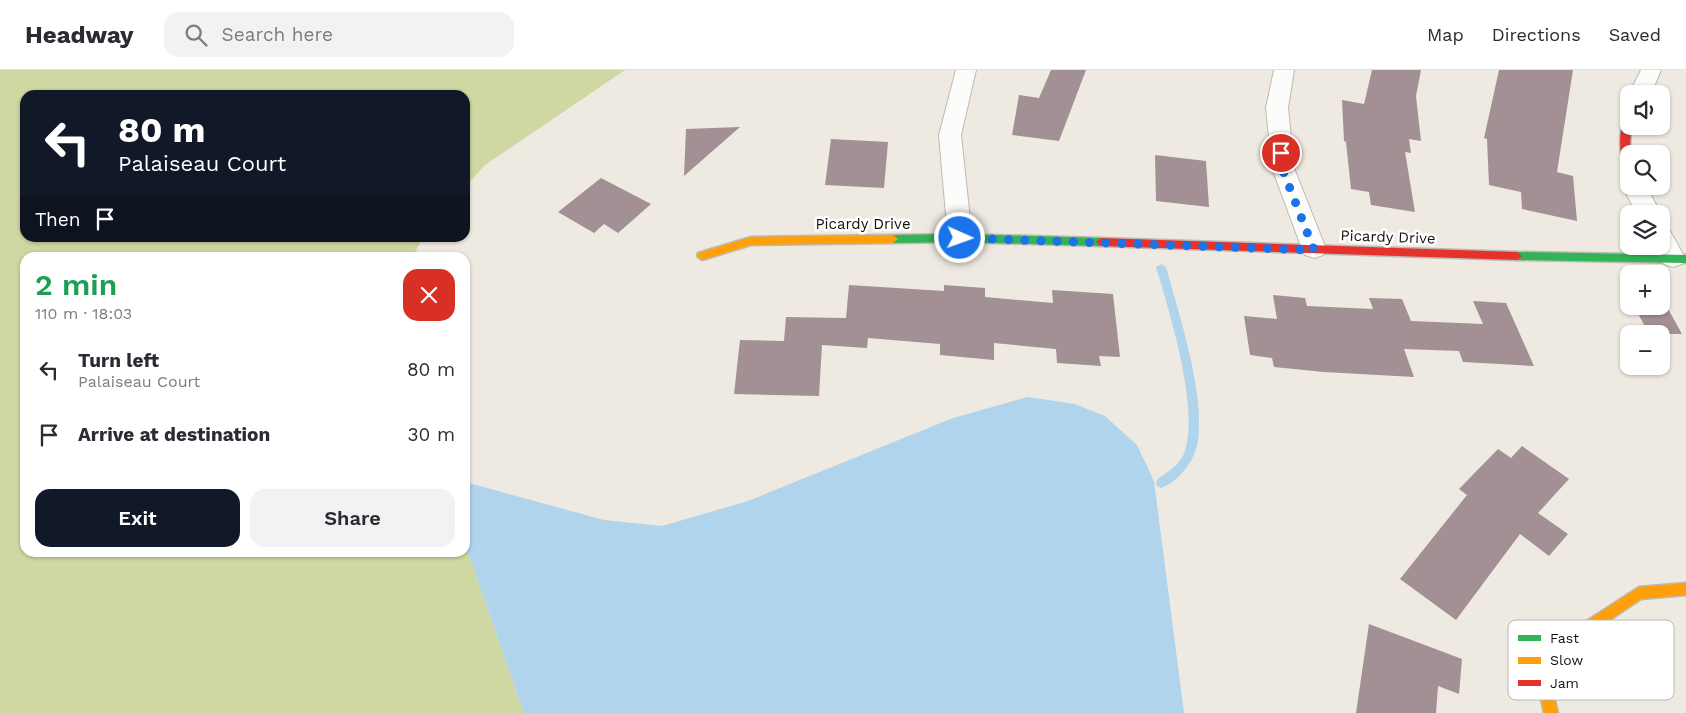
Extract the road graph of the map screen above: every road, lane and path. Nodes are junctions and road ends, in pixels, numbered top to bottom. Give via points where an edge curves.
1 (966, 70) edge
2 (1284, 70) edge
3 (1651, 70) edge
4 (1644, 85) edge
5 (960, 238) junction
6 (1670, 248) edge
7 (1314, 250) junction
8 (702, 256) dead end
9 (1679, 258) edge
10 (1686, 589) edge
11 (1599, 620) edge
12 (1548, 700) edge
13 (1551, 713) edge

1 - 5 street via 950,135
2 - 7 street via 1277,108 1282,168
3 - 4 street
5 - 7 street, Picardy Drive
5 - 8 street, Picardy Drive via 751,241
6 - 9 street
7 - 9 street, Picardy Drive
10 - 11 street via 1639,593
12 - 13 street

